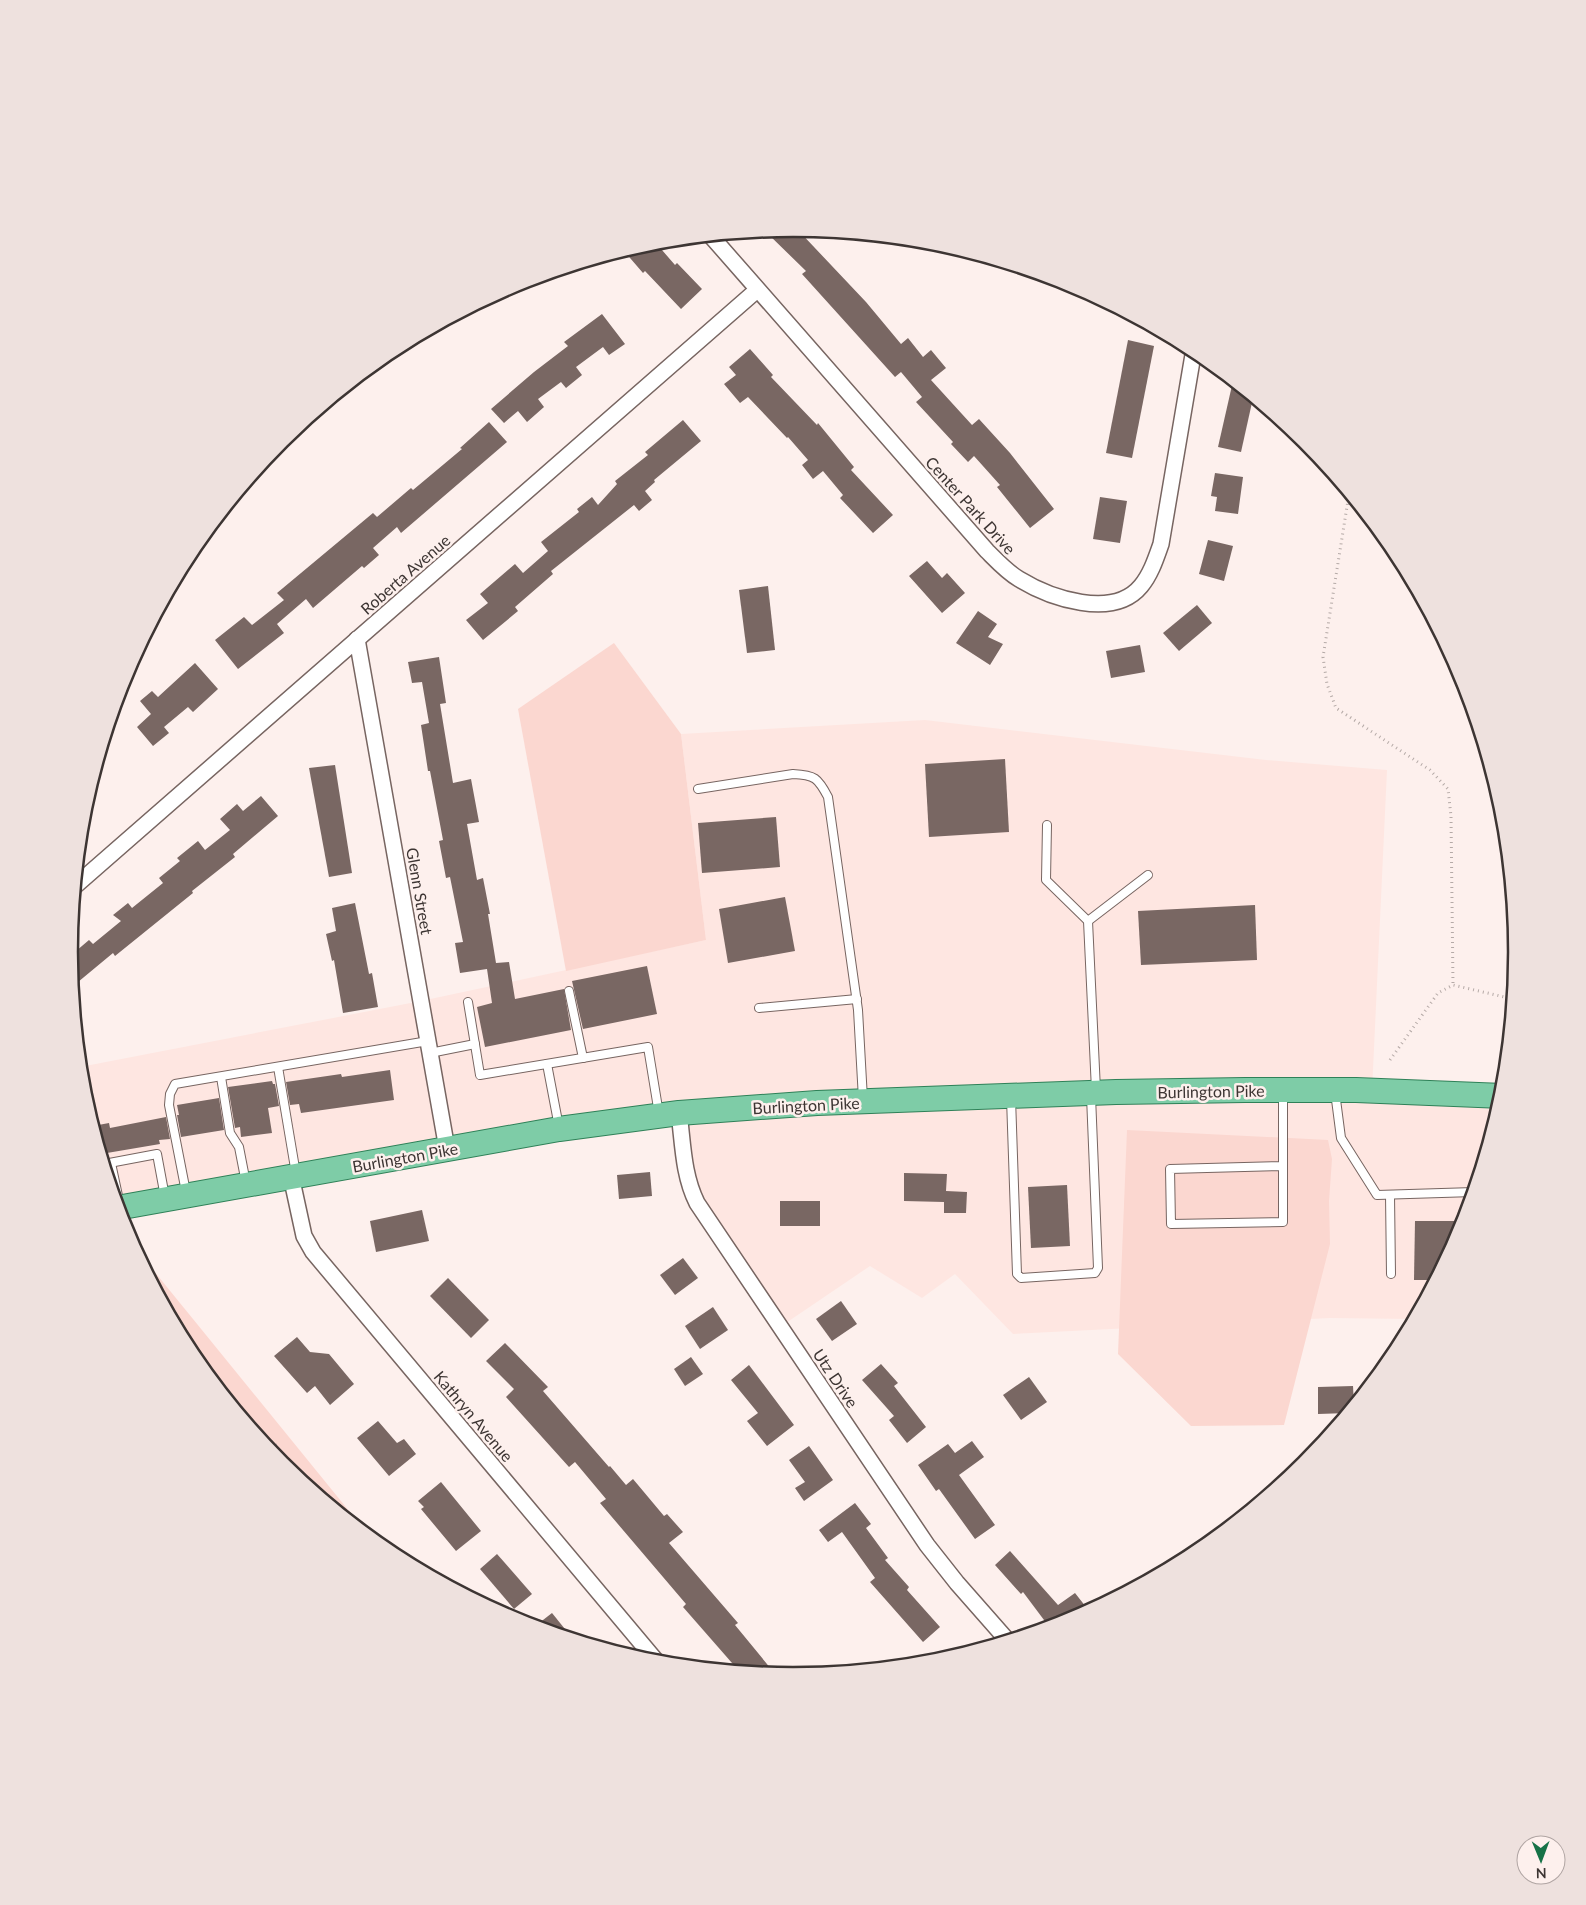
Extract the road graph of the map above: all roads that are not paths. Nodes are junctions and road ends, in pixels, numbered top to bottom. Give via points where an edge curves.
1 (717, 242) edge
2 (757, 290) junction
3 (1192, 359) edge
4 (357, 639) junction
5 (698, 789) dead end
6 (1047, 825) dead end
7 (1148, 875) dead end
8 (82, 880) edge
9 (1088, 921) junction
10 (569, 991) dead end
11 (857, 999) junction
12 (468, 1002) dead end
13 (759, 1008) dead end
14 (475, 1044) junction
15 (429, 1047) junction
16 (583, 1058) junction
17 (547, 1064) junction
18 (278, 1067) junction
19 (220, 1077) junction
20 (1283, 1090) junction
21 (1335, 1090) junction
22 (1093, 1093) junction
23 (1011, 1096) junction
24 (1494, 1096) edge
25 (863, 1101) junction
26 (669, 1114) junction
27 (559, 1130) junction
28 (448, 1149) junction
29 (109, 1163) edge
30 (1283, 1166) junction
31 (294, 1176) junction
32 (247, 1184) junction
33 (1467, 1192) edge
34 (1390, 1195) junction
35 (176, 1198) junction
36 (125, 1207) edge
37 (1391, 1274) dead end
38 (1004, 1636) edge
39 (650, 1653) edge

1 - 2 street, Center Park Drive
2 - 3 street, Center Park Drive via 987,551 1007,570 1040,591 1084,603 1114,601 1127,596 1142,585 1153,567 1161,544
2 - 4 street, Roberta Avenue
4 - 8 street, Roberta Avenue
4 - 15 street, Glenn Street
5 - 11 lane via 793,774 820,781 828,797
6 - 9 lane via 1046,880
7 - 9 lane
9 - 22 lane
10 - 16 lane
11 - 13 lane
11 - 25 lane
12 - 14 lane
14 - 15 lane
14 - 17 lane via 480,1075
15 - 18 lane
15 - 28 street, Glenn Street
16 - 17 lane
16 - 26 lane via 648,1047
17 - 27 lane
18 - 19 lane
18 - 31 lane
19 - 32 lane via 230,1133 239,1147
19 - 35 lane via 175,1084 170,1094
20 - 21 main road, Burlington Pike
20 - 22 main road, Burlington Pike
20 - 30 lane
21 - 24 main road, Burlington Pike
21 - 34 lane via 1341,1138 1377,1195
22 - 23 main road, Burlington Pike
22 - 23 lane via 1098,1268 1095,1273 1020,1278 1017,1274
23 - 25 main road, Burlington Pike
25 - 26 main road, Burlington Pike
26 - 27 main road, Burlington Pike
26 - 38 street, Utz Drive via 697,1203 927,1545
27 - 28 main road, Burlington Pike
28 - 31 main road, Burlington Pike
29 - 35 lane via 157,1154
30 - 30 lane via 1170,1169 1171,1224 1284,1222
31 - 32 main road, Burlington Pike
31 - 39 street, Kathryn Avenue via 304,1236 313,1252
32 - 35 main road, Burlington Pike
33 - 34 lane
34 - 37 lane
35 - 36 main road, Burlington Pike

